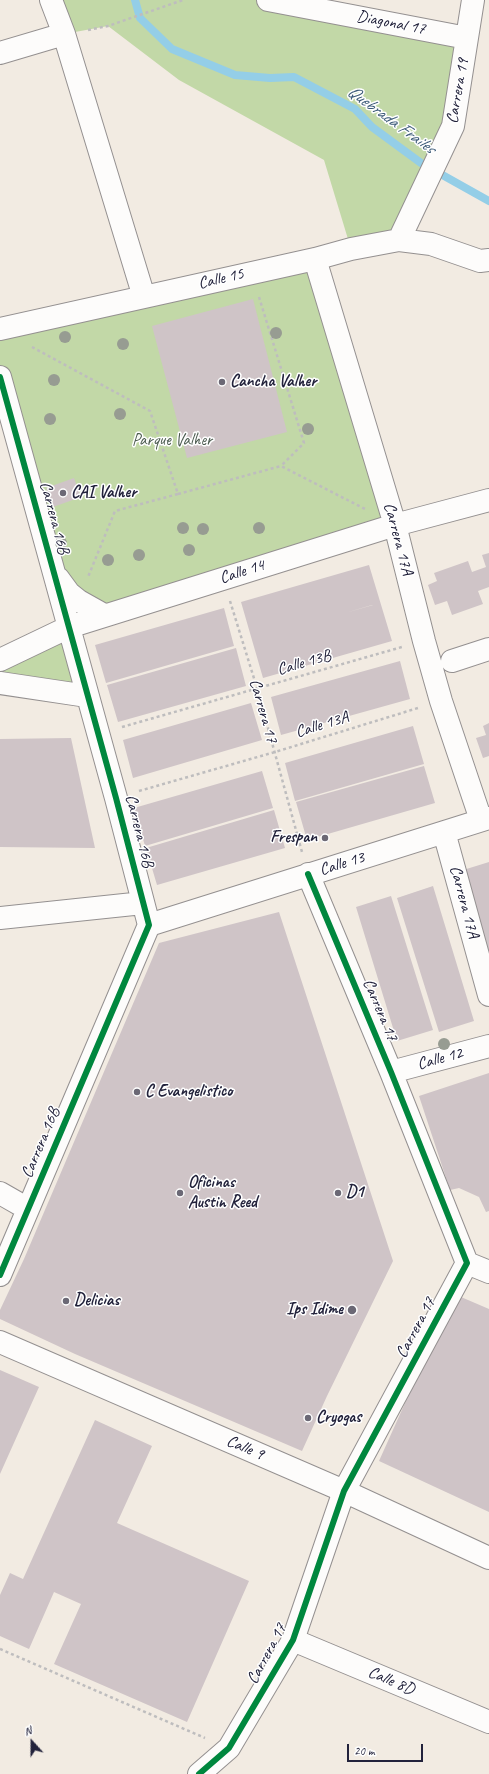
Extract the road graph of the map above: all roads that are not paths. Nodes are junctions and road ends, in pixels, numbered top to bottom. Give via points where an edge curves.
1 (51, 0) edge
2 (268, 0) edge
3 (473, 0) edge
4 (64, 34) junction
5 (466, 38) junction
6 (0, 53) edge
7 (399, 240) junction
8 (315, 259) junction
9 (489, 260) edge
10 (144, 297) junction
11 (0, 329) edge
12 (0, 377) edge
13 (489, 500) edge
14 (395, 524) junction
15 (54, 574) junction
16 (104, 616) junction
17 (69, 626) junction
18 (489, 649) edge
19 (0, 660) edge
20 (452, 661) dead end
21 (0, 683) edge
22 (87, 696) junction
23 (485, 819) edge
24 (444, 832) junction
25 (308, 874) junction
26 (143, 903) junction
27 (0, 918) edge
28 (148, 924) junction
29 (489, 995) edge
30 (489, 1046) edge
31 (391, 1072) junction
32 (0, 1193) edge
33 (28, 1209) junction
34 (489, 1256) edge
35 (467, 1263) junction
36 (489, 1272) edge
37 (0, 1276) edge
38 (0, 1342) edge
39 (344, 1491) junction
40 (489, 1558) edge
41 (293, 1640) junction
42 (489, 1722) edge
43 (199, 1774) edge

1 - 4 street
2 - 5 street, Diagonal 17
3 - 5 street, Carrera 19
4 - 6 street
4 - 10 street
5 - 7 street, Carrera 19 via 453,126
7 - 8 street, Calle 15
7 - 9 street, Calle 15 via 431,244 480,261
8 - 10 street, Calle 15
8 - 14 street, Carrera 17A
10 - 11 street, Calle 15
12 - 15 street, Carrera 16B
13 - 14 street, Calle 14
14 - 16 street, Calle 14
14 - 23 street, Carrera 17A via 441,701
15 - 16 street via 69,593
15 - 17 street, Carrera 16B
16 - 17 street, Calle 14
17 - 19 street, Calle 14
17 - 22 street, Carrera 16B
18 - 20 street
21 - 22 street
22 - 26 street, Carrera 16B
23 - 24 street, Calle 13
24 - 25 street, Calle 13
24 - 29 street, Carrera 17A
25 - 28 street, Calle 13
25 - 31 street, Carrera 17
26 - 27 street
26 - 28 street, Carrera 16B
28 - 33 street, Carrera 16B
30 - 31 street, Calle 12
31 - 35 street, Carrera 17
32 - 33 street
33 - 37 street, Carrera 16B
34 - 35 street
35 - 36 street
35 - 39 street, Carrera 17
38 - 39 street, Calle 9
39 - 40 street, Calle 9
39 - 41 street, Carrera 17
41 - 42 street, Calle 8D
41 - 43 street, Carrera 17 via 229,1748

